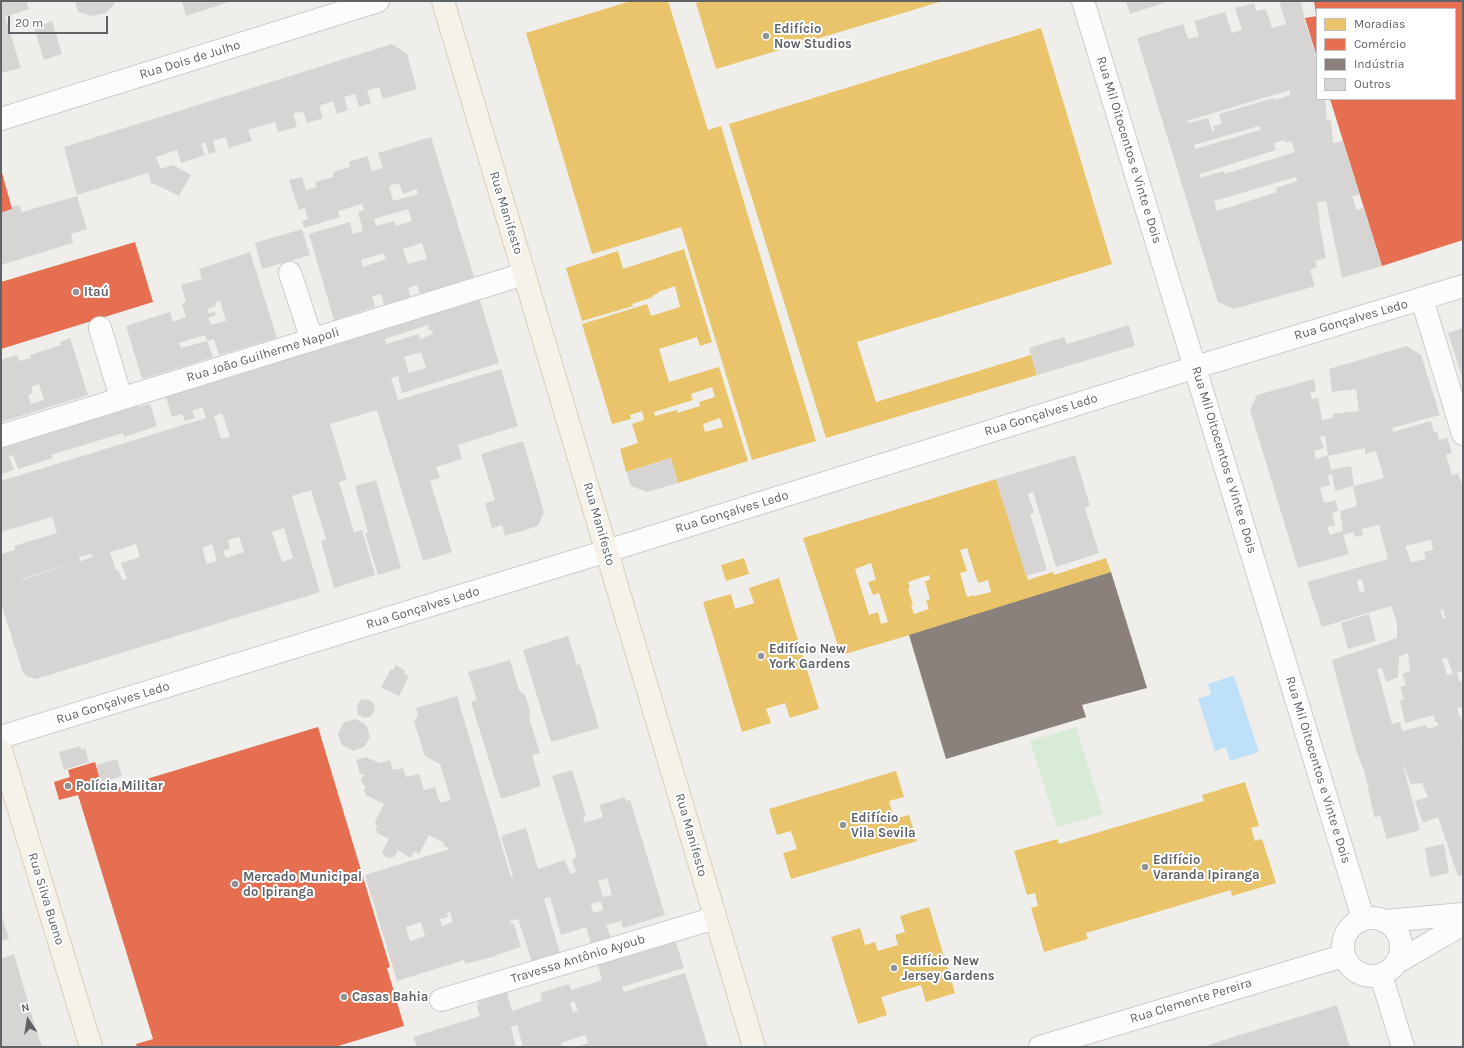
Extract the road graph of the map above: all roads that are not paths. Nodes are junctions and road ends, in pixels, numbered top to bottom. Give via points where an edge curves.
1 (378, 1) edge
2 (443, 1) edge
3 (1083, 1) edge
4 (1, 119) edge
5 (290, 273) dead end
6 (524, 274) junction
7 (1463, 286) edge
8 (1422, 299) junction
9 (100, 328) dead end
10 (312, 340) junction
11 (1196, 366) junction
12 (121, 398) junction
13 (1463, 434) edge
14 (1, 436) edge
15 (607, 551) junction
16 (1, 737) edge
17 (1, 750) edge
18 (1463, 914) edge
19 (715, 918) junction
20 (1363, 918) junction
21 (1386, 920) junction
22 (1463, 924) edge
23 (1343, 956) junction
24 (1398, 961) junction
25 (1381, 975) junction
26 (441, 1000) dead end
27 (91, 1047) edge
28 (754, 1047) edge
29 (1040, 1047) edge
30 (1403, 1047) edge

1 - 4 street, Rua Dois de Julho
2 - 6 main road, Rua Manifesto
3 - 11 street, Rua Mil Oitocentos e Vinte e Dois
5 - 10 street
6 - 10 street, Rua João Guilherme Napoli
6 - 15 main road, Rua Manifesto
7 - 8 street, Rua Gonçalves Ledo
8 - 11 street, Rua Gonçalves Ledo
8 - 13 street
9 - 12 street
10 - 12 street, Rua João Guilherme Napoli
11 - 15 street, Rua Gonçalves Ledo
11 - 20 street, Rua Mil Oitocentos e Vinte e Dois
12 - 14 street, Rua João Guilherme Napoli
15 - 16 street, Rua Gonçalves Ledo
15 - 19 main road, Rua Manifesto
17 - 27 main road, Rua Silva Bueno
18 - 21 street
19 - 26 street, Travessa Antônio Ayoub
19 - 28 main road, Rua Manifesto
20 - 21 street via 1375,917
20 - 23 street via 1353,924 1346,933 1342,944
21 - 24 street via 1401,938 1402,949
22 - 24 street
23 - 25 street via 1351,969 1365,976
23 - 29 street, Rua Clemente Pereira
24 - 25 street via 1391,970
25 - 30 street

